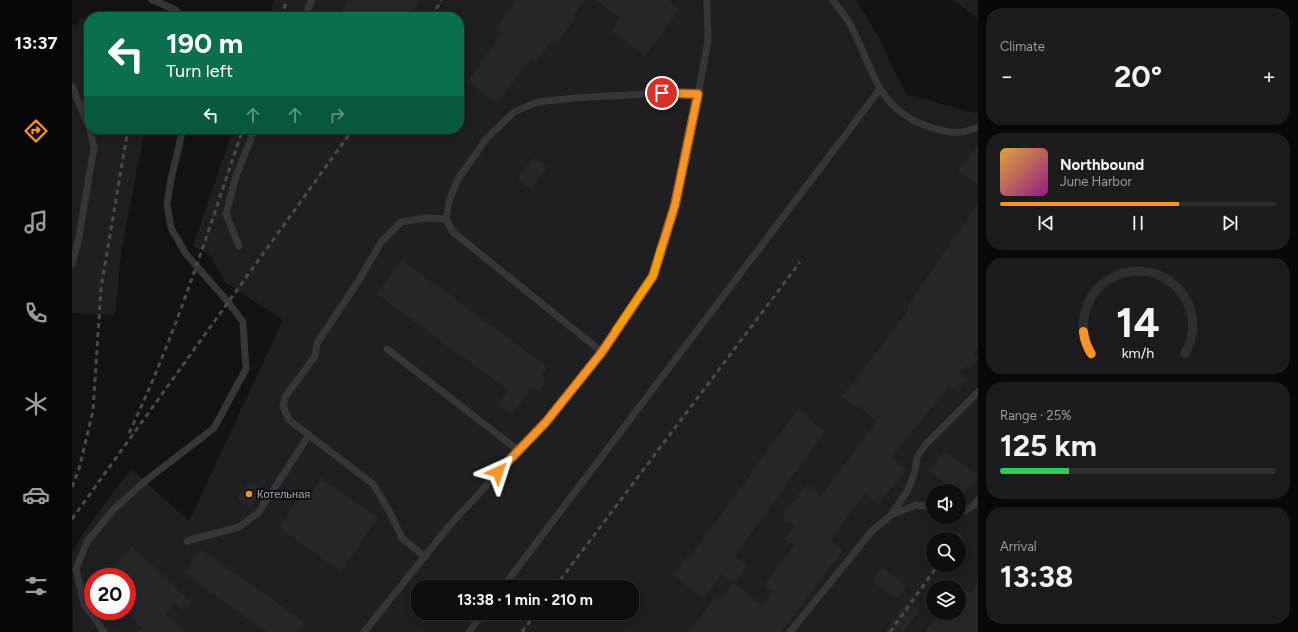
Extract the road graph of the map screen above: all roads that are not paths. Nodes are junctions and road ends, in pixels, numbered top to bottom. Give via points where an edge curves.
1 (152, 0) edge
2 (312, 0) edge
3 (707, 0) edge
4 (833, 0) edge
5 (177, 12) edge
6 (306, 12) edge
7 (72, 86) edge
8 (880, 89) junction
9 (698, 94) junction
10 (84, 115) edge
11 (978, 127) edge
12 (91, 134) edge
13 (182, 134) edge
14 (253, 134) edge
15 (446, 219) junction
16 (75, 241) edge
17 (239, 246) dead end
18 (72, 264) edge
19 (387, 349) dead end
20 (602, 352) junction
21 (978, 392) edge
22 (309, 436) junction
23 (518, 450) junction
24 (978, 500) edge
25 (926, 506) edge
26 (966, 510) edge
27 (891, 516) junction
28 (187, 541) dead end
29 (425, 557) junction
30 (508, 580) edge
31 (478, 620) edge
32 (104, 632) edge
33 (364, 632) edge
34 (469, 632) edge
35 (790, 632) edge

1 - 5 lane
2 - 6 lane
3 - 9 lane via 708,41
4 - 8 lane via 852,27
7 - 10 lane
8 - 11 lane via 896,110 923,125 952,134
8 - 30 lane
9 - 15 lane via 662,93 575,98 537,102 514,112 486,139 458,179 449,201
9 - 20 lane via 675,205 653,276
12 - 16 lane via 94,147
13 - 32 lane via 167,204 171,228 186,254 243,322 246,369 214,428 144,482 113,510 88,542 76,569 84,604
14 - 17 lane via 236,176 226,214
15 - 20 lane via 453,232 469,246
15 - 22 lane via 426,218 401,222 381,242 317,343 315,356 285,397 283,406 289,420
16 - 18 lane
19 - 23 lane
20 - 23 lane via 546,422
21 - 27 lane via 927,442 918,457 908,490
22 - 28 lane via 258,513 239,527
22 - 29 lane via 372,484 402,538
23 - 29 lane via 449,526
24 - 26 lane
25 - 27 lane via 916,505
27 - 35 lane via 872,531
29 - 33 lane
31 - 34 lane

